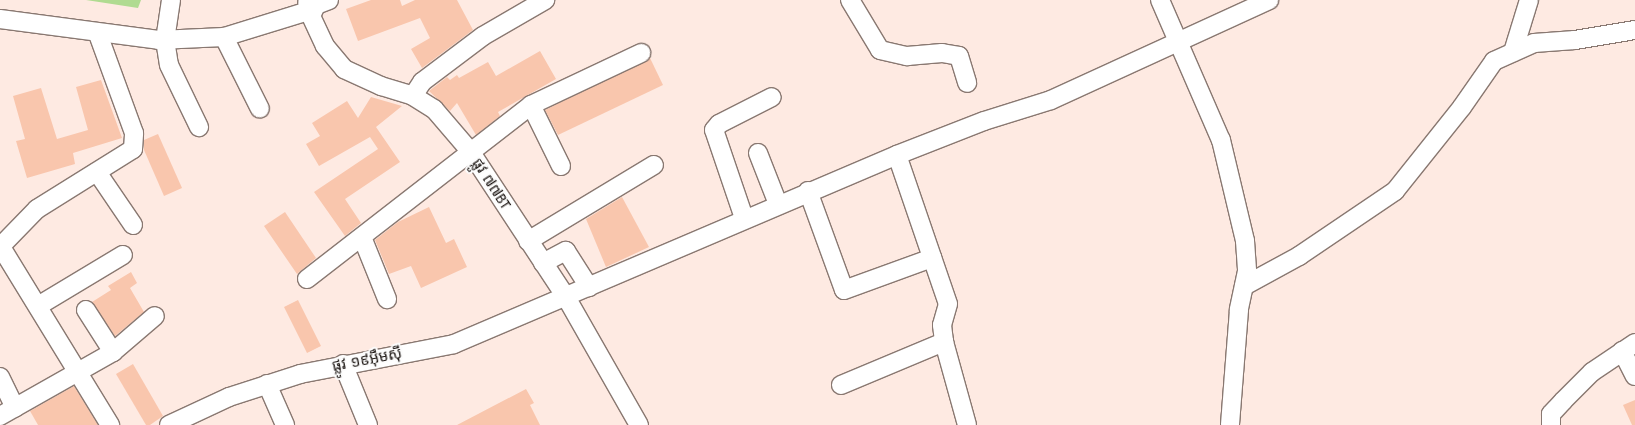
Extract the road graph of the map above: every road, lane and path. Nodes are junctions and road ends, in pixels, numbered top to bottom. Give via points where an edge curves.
1 (171, 0) edge
2 (329, 0) edge
3 (545, 0) edge
4 (850, 0) edge
5 (1160, 0) edge
6 (1269, 0) edge
7 (1529, 0) edge
8 (309, 5) edge
9 (0, 19) edge
10 (1635, 30) edge
11 (98, 34) junction
12 (224, 37) junction
13 (165, 40) junction
14 (1180, 41) junction
15 (1513, 52) junction
16 (641, 54) dead end
17 (967, 83) dead end
18 (413, 96) junction
19 (772, 97) dead end
20 (531, 106) junction
21 (260, 109) dead end
22 (199, 127) dead end
23 (470, 151) junction
24 (758, 153) dead end
25 (897, 155) junction
26 (654, 165) dead end
27 (562, 166) dead end
28 (97, 172) junction
29 (808, 191) junction
30 (778, 204) junction
31 (744, 218) junction
32 (133, 225) dead end
33 (362, 237) junction
34 (528, 241) junction
35 (1, 247) edge
36 (123, 255) dead end
37 (932, 258) junction
38 (543, 263) junction
39 (307, 279) dead end
40 (1244, 286) junction
41 (589, 287) junction
42 (566, 298) junction
43 (388, 299) dead end
44 (38, 306) junction
45 (86, 310) dead end
46 (155, 316) dead end
47 (944, 342) junction
48 (1629, 347) edge
49 (113, 352) junction
50 (343, 364) junction
51 (78, 372) junction
52 (1635, 376) edge
53 (0, 377) edge
54 (267, 384) junction
55 (841, 385) dead end
56 (8, 412) edge
57 (110, 425) edge
58 (169, 425) edge
59 (286, 425) edge
60 (368, 425) edge
61 (639, 425) edge
62 (967, 425) edge
63 (1230, 425) edge
64 (1551, 425) edge

1 - 13 street
2 - 8 street
3 - 18 street via 484,36 422,82
4 - 17 street via 880,50 908,56 942,53 959,56
5 - 14 street
6 - 14 street, ផ្លូវ ១៩អ៊ឹមស៊ី
7 - 15 street
8 - 12 street
8 - 18 street, ផ្លូវ ៧៧BT via 312,24 344,69
9 - 11 street
10 - 15 street via 1534,43
11 - 13 street
11 - 28 street via 136,141 133,149
12 - 13 street
12 - 21 street
13 - 22 street via 169,65
14 - 25 street, ផ្លូវ ១៩អ៊ឹមស៊ី via 1050,100 984,121
14 - 40 street via 1222,140 1245,241
15 - 40 street via 1494,61 1451,122 1395,191 1299,256
16 - 20 street
18 - 23 street, ផ្លូវ ៧៧BT via 434,109
19 - 31 street via 719,124 714,130
20 - 23 street
20 - 27 street
23 - 33 street
23 - 34 street, ផ្លូវ ៧៧BT
24 - 30 street
25 - 29 street, ផ្លូវ ១៩អ៊ឹមស៊ី
25 - 37 street
26 - 34 street
28 - 32 street
28 - 35 street via 37,209
29 - 30 street, ផ្លូវ ១៩អ៊ឹមស៊ី
29 - 37 street via 844,290
30 - 31 street, ផ្លូវ ១៩អ៊ឹមស៊ី
31 - 41 street, ផ្លូវ ១៩អ៊ឹមស៊ី
33 - 39 street
33 - 43 street
34 - 38 street, ផ្លូវ ៧៧BT
35 - 44 street
36 - 44 street
37 - 47 street via 948,304 942,326
38 - 41 street via 566,251
38 - 42 street, ផ្លូវ ៧៧BT
40 - 63 street via 1231,386
41 - 42 street, ផ្លូវ ១៩អ៊ឹមស៊ី
42 - 50 street, ផ្លូវ ១៩អ៊ឹមស៊ី via 454,344
42 - 61 street, ផ្លូវ ៧៧BT
44 - 51 street
45 - 49 street
46 - 49 street
47 - 55 street
47 - 62 street
48 - 52 street
48 - 64 street via 1592,372 1550,414
49 - 51 street
50 - 54 street, ផ្លូវ ១៩អ៊ឹមស៊ី
50 - 60 street
51 - 56 street
51 - 57 street
53 - 56 street
54 - 58 street, ផ្លូវ ១៩អ៊ឹមស៊ី via 229,397
54 - 59 street

